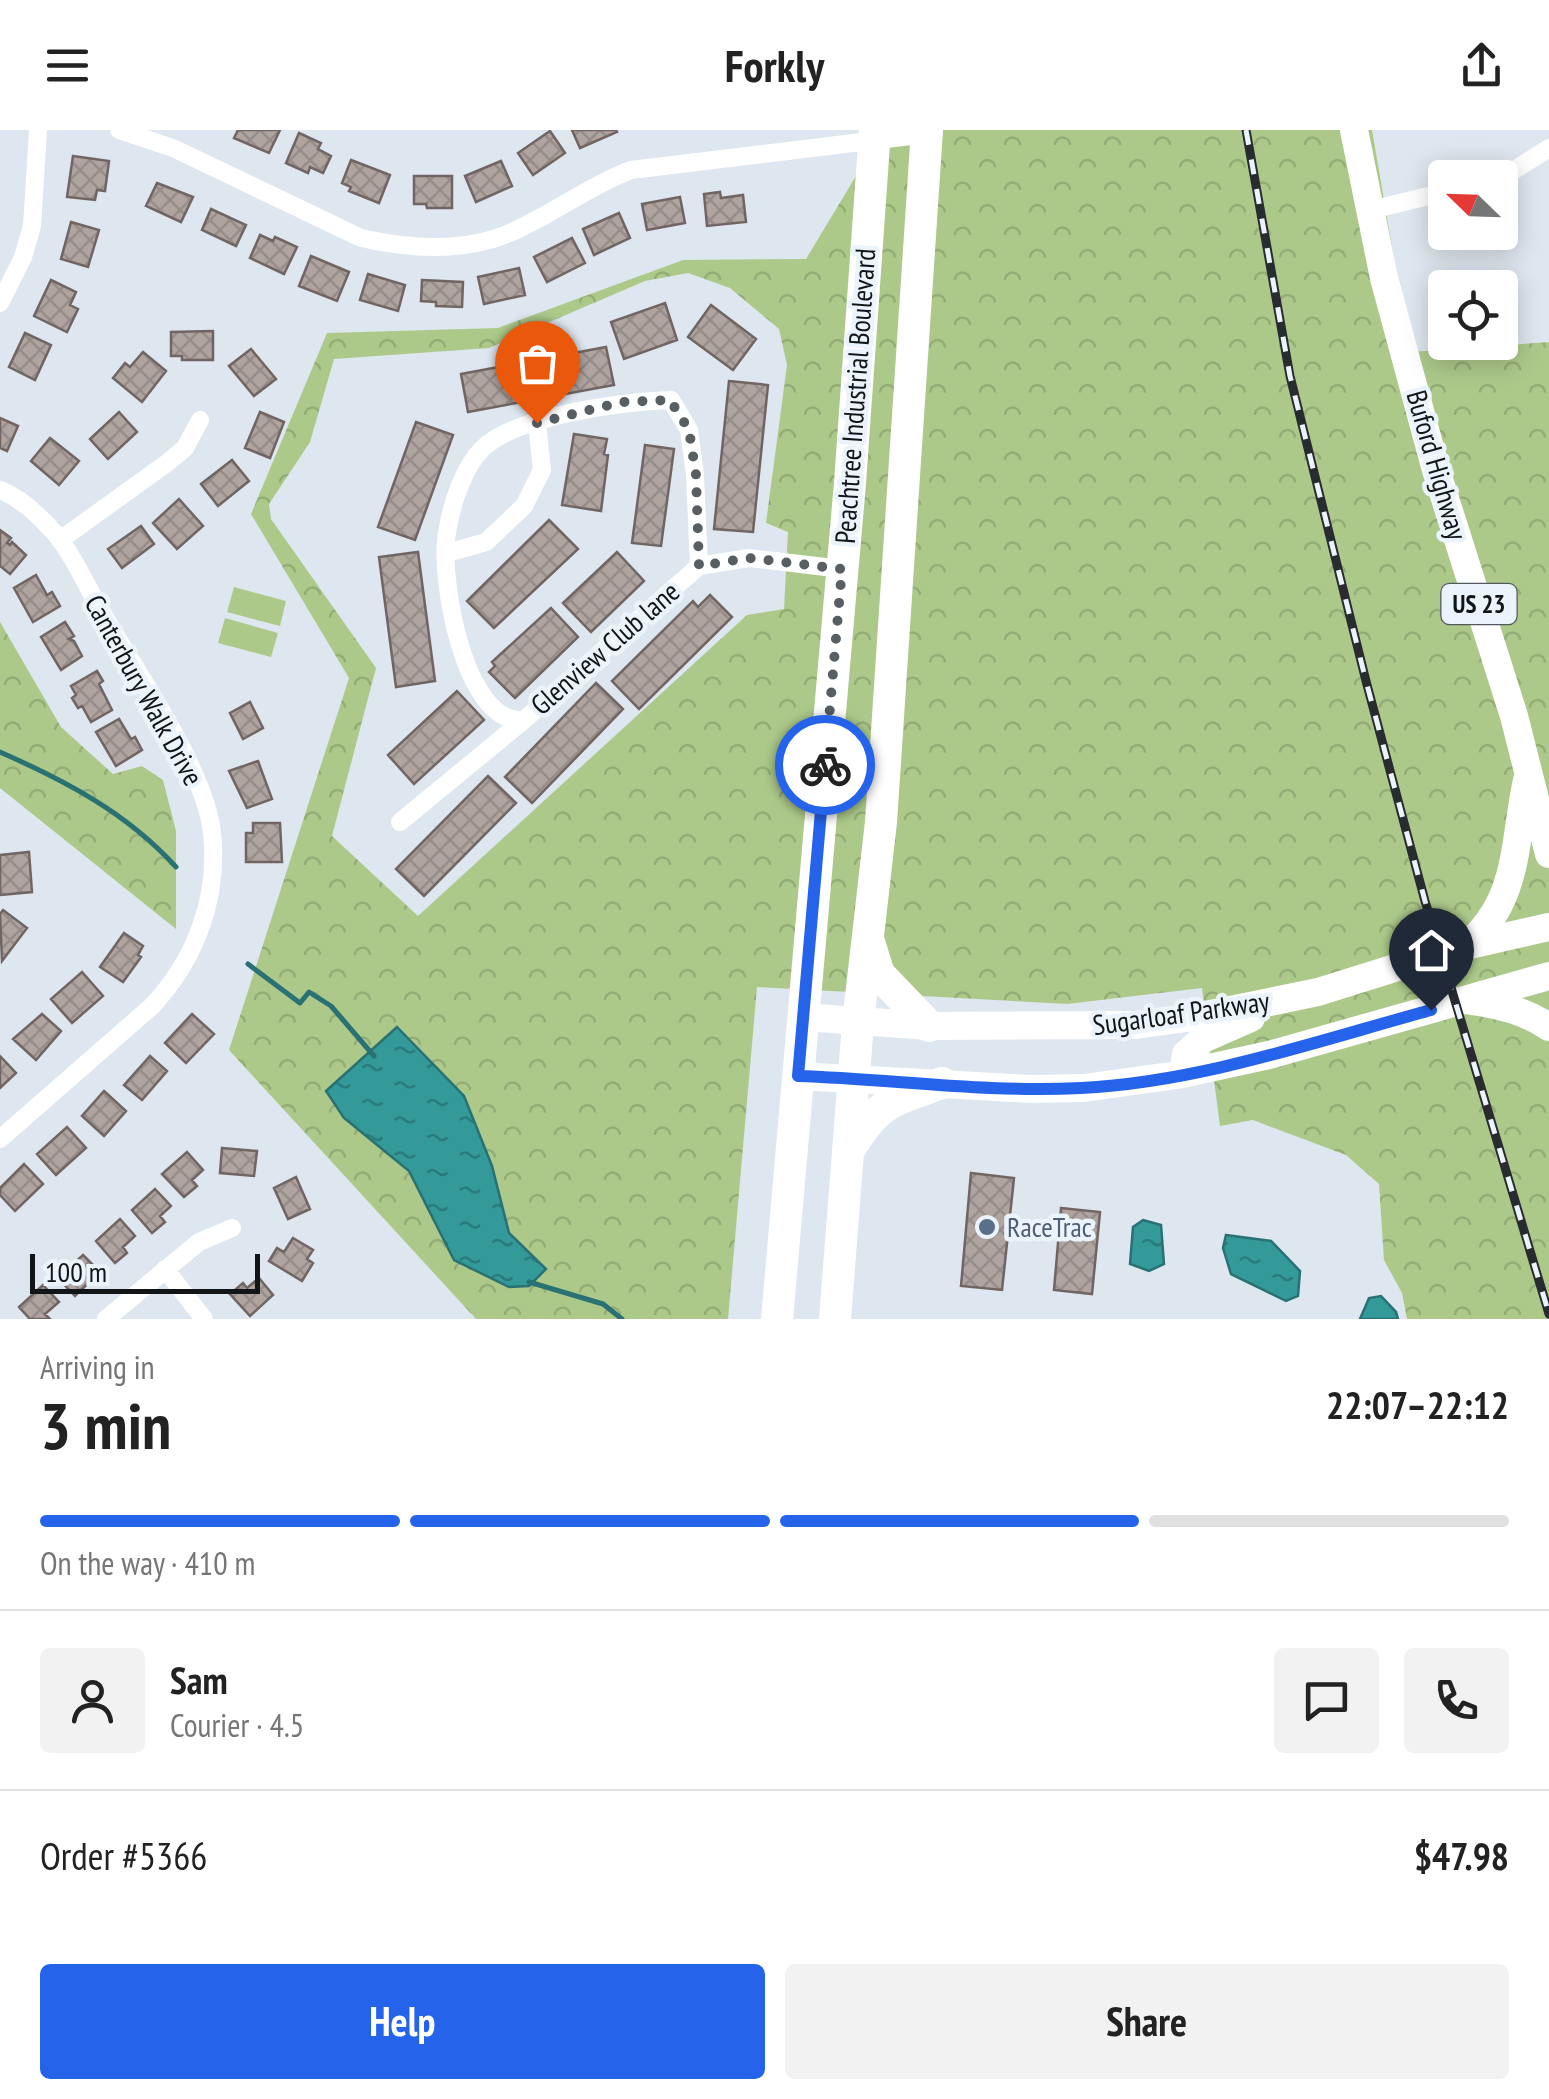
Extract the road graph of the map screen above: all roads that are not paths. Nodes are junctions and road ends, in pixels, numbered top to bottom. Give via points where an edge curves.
1 (38, 130) edge
2 (119, 130) edge
3 (1354, 130) edge
4 (927, 132) edge
5 (876, 136) edge
6 (1549, 148) edge
7 (1518, 168) edge
8 (1428, 196) edge
9 (1371, 210) junction
10 (0, 303) edge
11 (200, 420) dead end
12 (537, 423) junction
13 (0, 490) edge
14 (60, 540) junction
15 (447, 552) junction
16 (699, 566) junction
17 (842, 569) junction
18 (524, 720) junction
19 (1530, 779) junction
20 (1549, 816) edge
21 (400, 822) dead end
22 (1549, 854) edge
23 (1549, 927) edge
24 (868, 940) junction
25 (1465, 946) junction
26 (1549, 976) edge
27 (1318, 992) junction
28 (1465, 1000) junction
29 (804, 1018) junction
30 (858, 1023) junction
31 (929, 1026) junction
32 (1549, 1027) edge
33 (1183, 1074) junction
34 (798, 1076) junction
35 (854, 1078) junction
36 (942, 1083) junction
37 (0, 1139) edge
38 (849, 1150) junction
39 (232, 1228) dead end
40 (165, 1269) junction
41 (106, 1319) edge
42 (204, 1319) edge
43 (777, 1319) edge
44 (835, 1319) edge

1 - 10 street via 32,226
2 - 5 street via 173,148 361,238 436,248 512,232 631,170
3 - 9 main road, Buford Highway / US 23
4 - 5 street
4 - 24 highway, Peachtree Industrial Boulevard
5 - 17 highway, Peachtree Industrial Boulevard
6 - 7 street
8 - 9 street
9 - 19 main road, Buford Highway / US 23 via 1436,470
11 - 14 street via 168,464
12 - 15 street via 508,430 481,450 464,476
12 - 15 street via 542,470 524,506 486,542
12 - 16 street via 622,402 670,400 689,430
13 - 14 street, Canterbury Walk Drive via 25,504
14 - 37 street, Canterbury Walk Drive via 181,749 212,828 214,861 203,922 174,982
15 - 18 street via 459,644 488,704 502,716
16 - 17 street, Glenview Club lane via 749,558
16 - 18 street, Glenview Club lane
17 - 29 highway, Peachtree Industrial Boulevard
18 - 21 street, Glenview Club lane
19 - 20 main road
19 - 22 main road, Buford Highway / US 23
19 - 25 main road via 1507,892 1487,928
23 - 25 main road, Sugarloaf Parkway
24 - 30 highway, Peachtree Industrial Boulevard
24 - 31 highway via 879,974
25 - 27 main road, Sugarloaf Parkway
26 - 28 main road, Sugarloaf Parkway
27 - 31 main road, Sugarloaf Parkway via 1135,1025
27 - 33 main road via 1203,1039 1186,1054
28 - 32 main road via 1531,1015
28 - 33 main road, Sugarloaf Parkway
29 - 30 main road, Sugarloaf Parkway
29 - 34 highway, Peachtree Industrial Boulevard
30 - 31 main road, Sugarloaf Parkway
30 - 35 highway, Peachtree Industrial Boulevard
33 - 36 main road, Sugarloaf Parkway via 1084,1088
34 - 35 main road, Sugarloaf Parkway
34 - 43 highway, Peachtree Industrial Boulevard
35 - 36 main road, Sugarloaf Parkway
35 - 38 highway, Peachtree Industrial Boulevard
36 - 38 highway via 887,1104 866,1121
38 - 44 highway, Peachtree Industrial Boulevard
39 - 40 street via 199,1242
40 - 41 street
40 - 42 street

